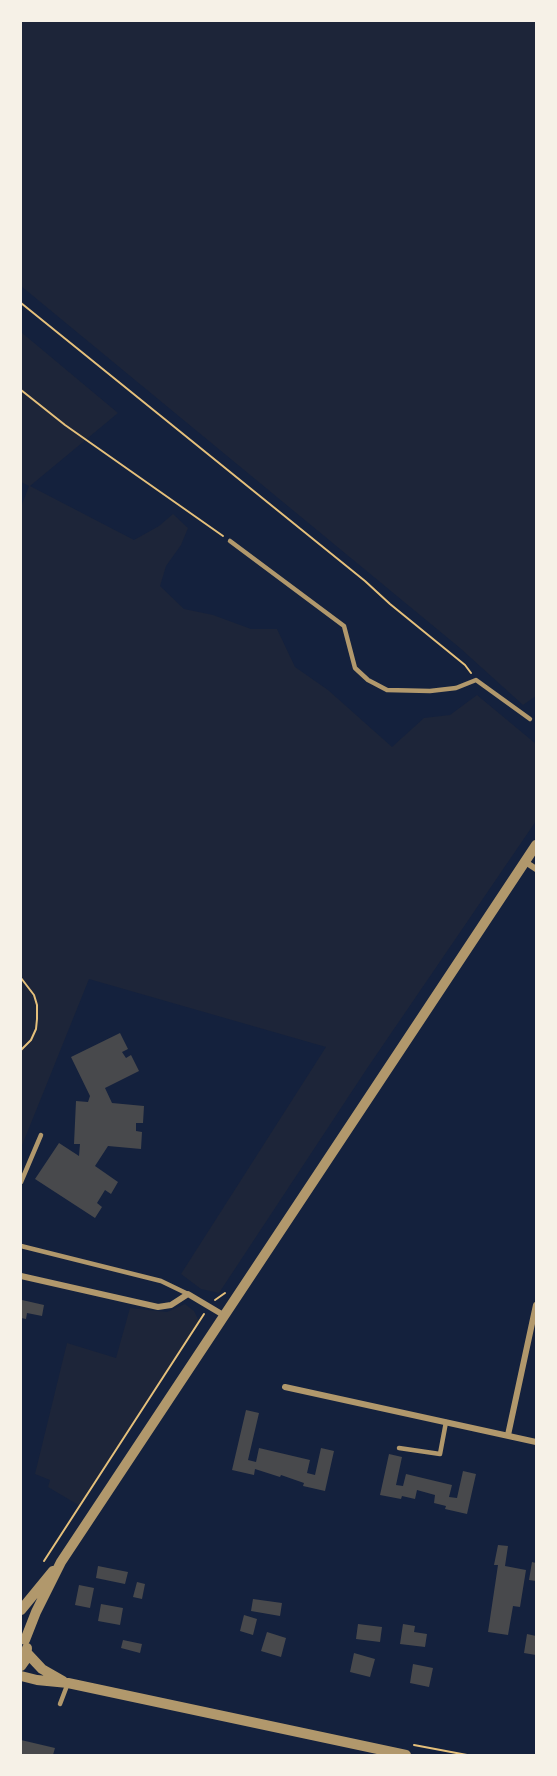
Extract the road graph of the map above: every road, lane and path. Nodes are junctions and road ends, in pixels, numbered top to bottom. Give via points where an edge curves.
1 (21, 303) edge
2 (21, 390) edge
3 (230, 541) joint
4 (476, 680) junction
5 (530, 719) dead end
6 (536, 845) edge
7 (524, 861) junction
8 (536, 869) edge
9 (21, 978) edge
10 (21, 1050) edge
11 (41, 1135) dead end
12 (21, 1182) edge
13 (21, 1246) edge
14 (21, 1276) edge
15 (188, 1294) junction
16 (536, 1305) edge
17 (225, 1316) junction
18 (285, 1387) dead end
19 (446, 1422) junction
20 (508, 1435) junction
21 (536, 1442) edge
22 (399, 1448) dead end
23 (61, 1562) junction
24 (21, 1610) edge
25 (23, 1637) edge
26 (27, 1653) junction
27 (21, 1666) edge
28 (21, 1676) edge
29 (67, 1683) junction
30 (60, 1704) dead end
31 (411, 1744) dead end
32 (406, 1755) edge
33 (467, 1755) edge

1 - 4 path via 365,581 465,664
2 - 3 path
3 - 4 lane via 344,626 355,668 368,680 387,690 430,691 456,688
4 - 5 lane
6 - 7 street
7 - 8 street
7 - 17 street
9 - 10 path via 34,995 38,1018 31,1040
11 - 12 lane
13 - 15 lane via 161,1281
14 - 15 street via 158,1307 171,1305
15 - 17 street
16 - 20 street
17 - 23 street
18 - 19 street
19 - 20 street
19 - 22 lane via 440,1454
20 - 21 street
23 - 24 street
23 - 25 street
25 - 26 street
26 - 27 street
26 - 29 street via 42,1669
28 - 29 street
29 - 30 lane
29 - 32 street
31 - 33 path

